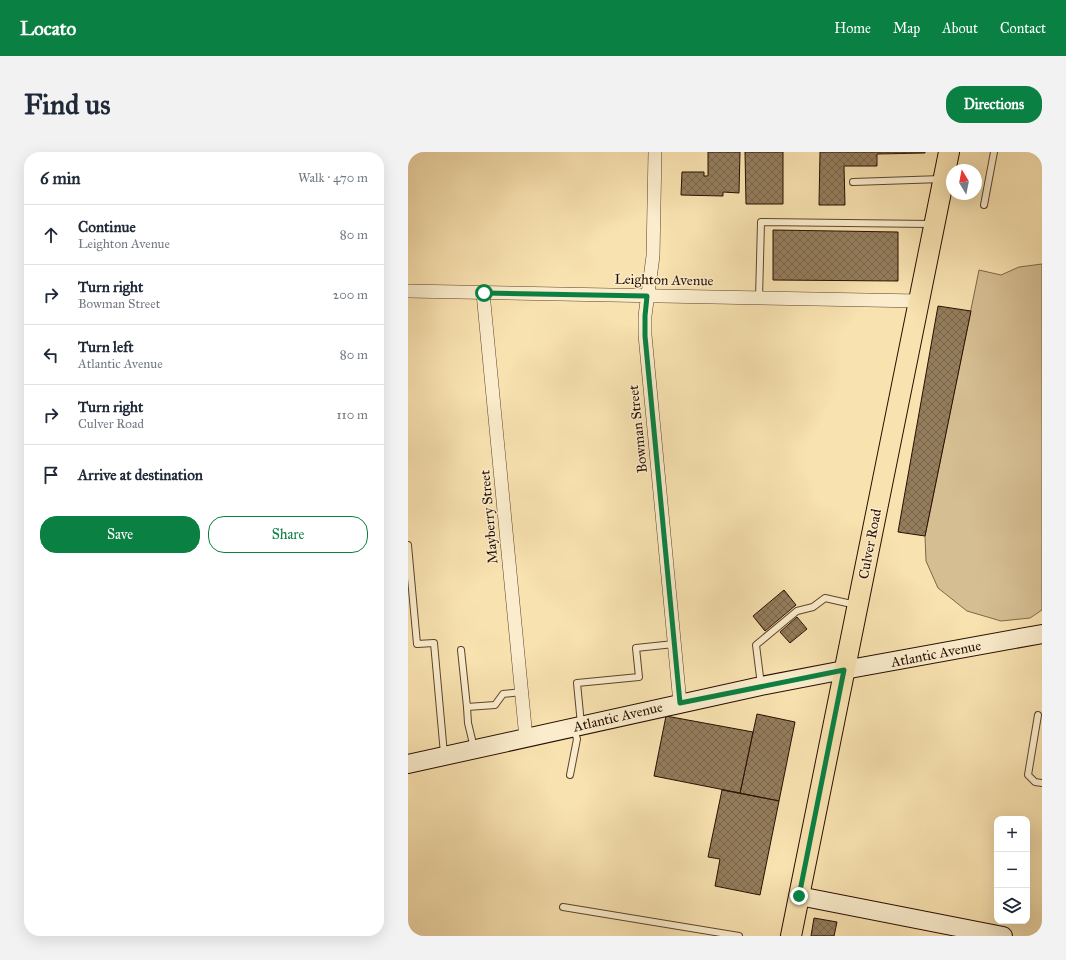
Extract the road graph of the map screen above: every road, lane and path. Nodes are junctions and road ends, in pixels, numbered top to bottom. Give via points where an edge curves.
1 (655, 152) edge
2 (949, 152) edge
3 (994, 152) edge
4 (943, 179) junction
5 (853, 182) dead end
6 (984, 205) dead end
7 (934, 224) junction
8 (408, 291) edge
9 (484, 293) junction
10 (647, 296) junction
11 (760, 298) junction
12 (919, 301) junction
13 (408, 545) edge
14 (858, 605) junction
15 (1042, 634) edge
16 (674, 644) junction
17 (460, 650) dead end
18 (844, 670) junction
19 (761, 686) junction
20 (522, 692) junction
21 (680, 703) junction
22 (467, 707) junction
23 (1038, 715) dead end
24 (578, 726) junction
25 (526, 738) junction
26 (475, 749) junction
27 (445, 756) junction
28 (408, 764) edge
29 (570, 774) dead end
30 (1042, 783) edge
31 (799, 896) junction
32 (563, 908) dead end
33 (738, 936) edge
34 (791, 936) edge
35 (1003, 936) edge

1 - 10 street, Bowman Street via 653,256
2 - 4 main road, Culver Road
3 - 6 lane
4 - 5 lane
4 - 7 main road, Culver Road
7 - 11 lane via 761,222
7 - 12 main road, Culver Road
8 - 9 street, Leighton Avenue
9 - 10 street, Leighton Avenue
9 - 20 street, Mayberry Street
10 - 11 street, Leighton Avenue
10 - 16 street, Bowman Street via 645,336
11 - 12 street, Leighton Avenue
12 - 14 main road, Culver Road
13 - 27 lane via 418,644 434,643
14 - 18 main road, Culver Road
14 - 19 lane via 825,598 813,607 797,611 756,645
15 - 18 main road, Atlantic Avenue
16 - 21 street, Bowman Street
16 - 24 lane via 636,648 639,676 577,683
17 - 22 lane
18 - 19 main road, Atlantic Avenue
18 - 31 main road, Culver Road
19 - 21 main road, Atlantic Avenue
20 - 22 lane via 503,694 495,704
20 - 25 street, Mayberry Street
21 - 24 main road, Atlantic Avenue
22 - 26 lane via 468,723
23 - 30 lane via 1028,775 1035,782
24 - 25 main road, Atlantic Avenue
24 - 29 lane
25 - 26 main road, Atlantic Avenue
26 - 27 main road, Atlantic Avenue
27 - 28 main road, Atlantic Avenue
31 - 34 main road, Culver Road
31 - 35 main road
32 - 33 lane

